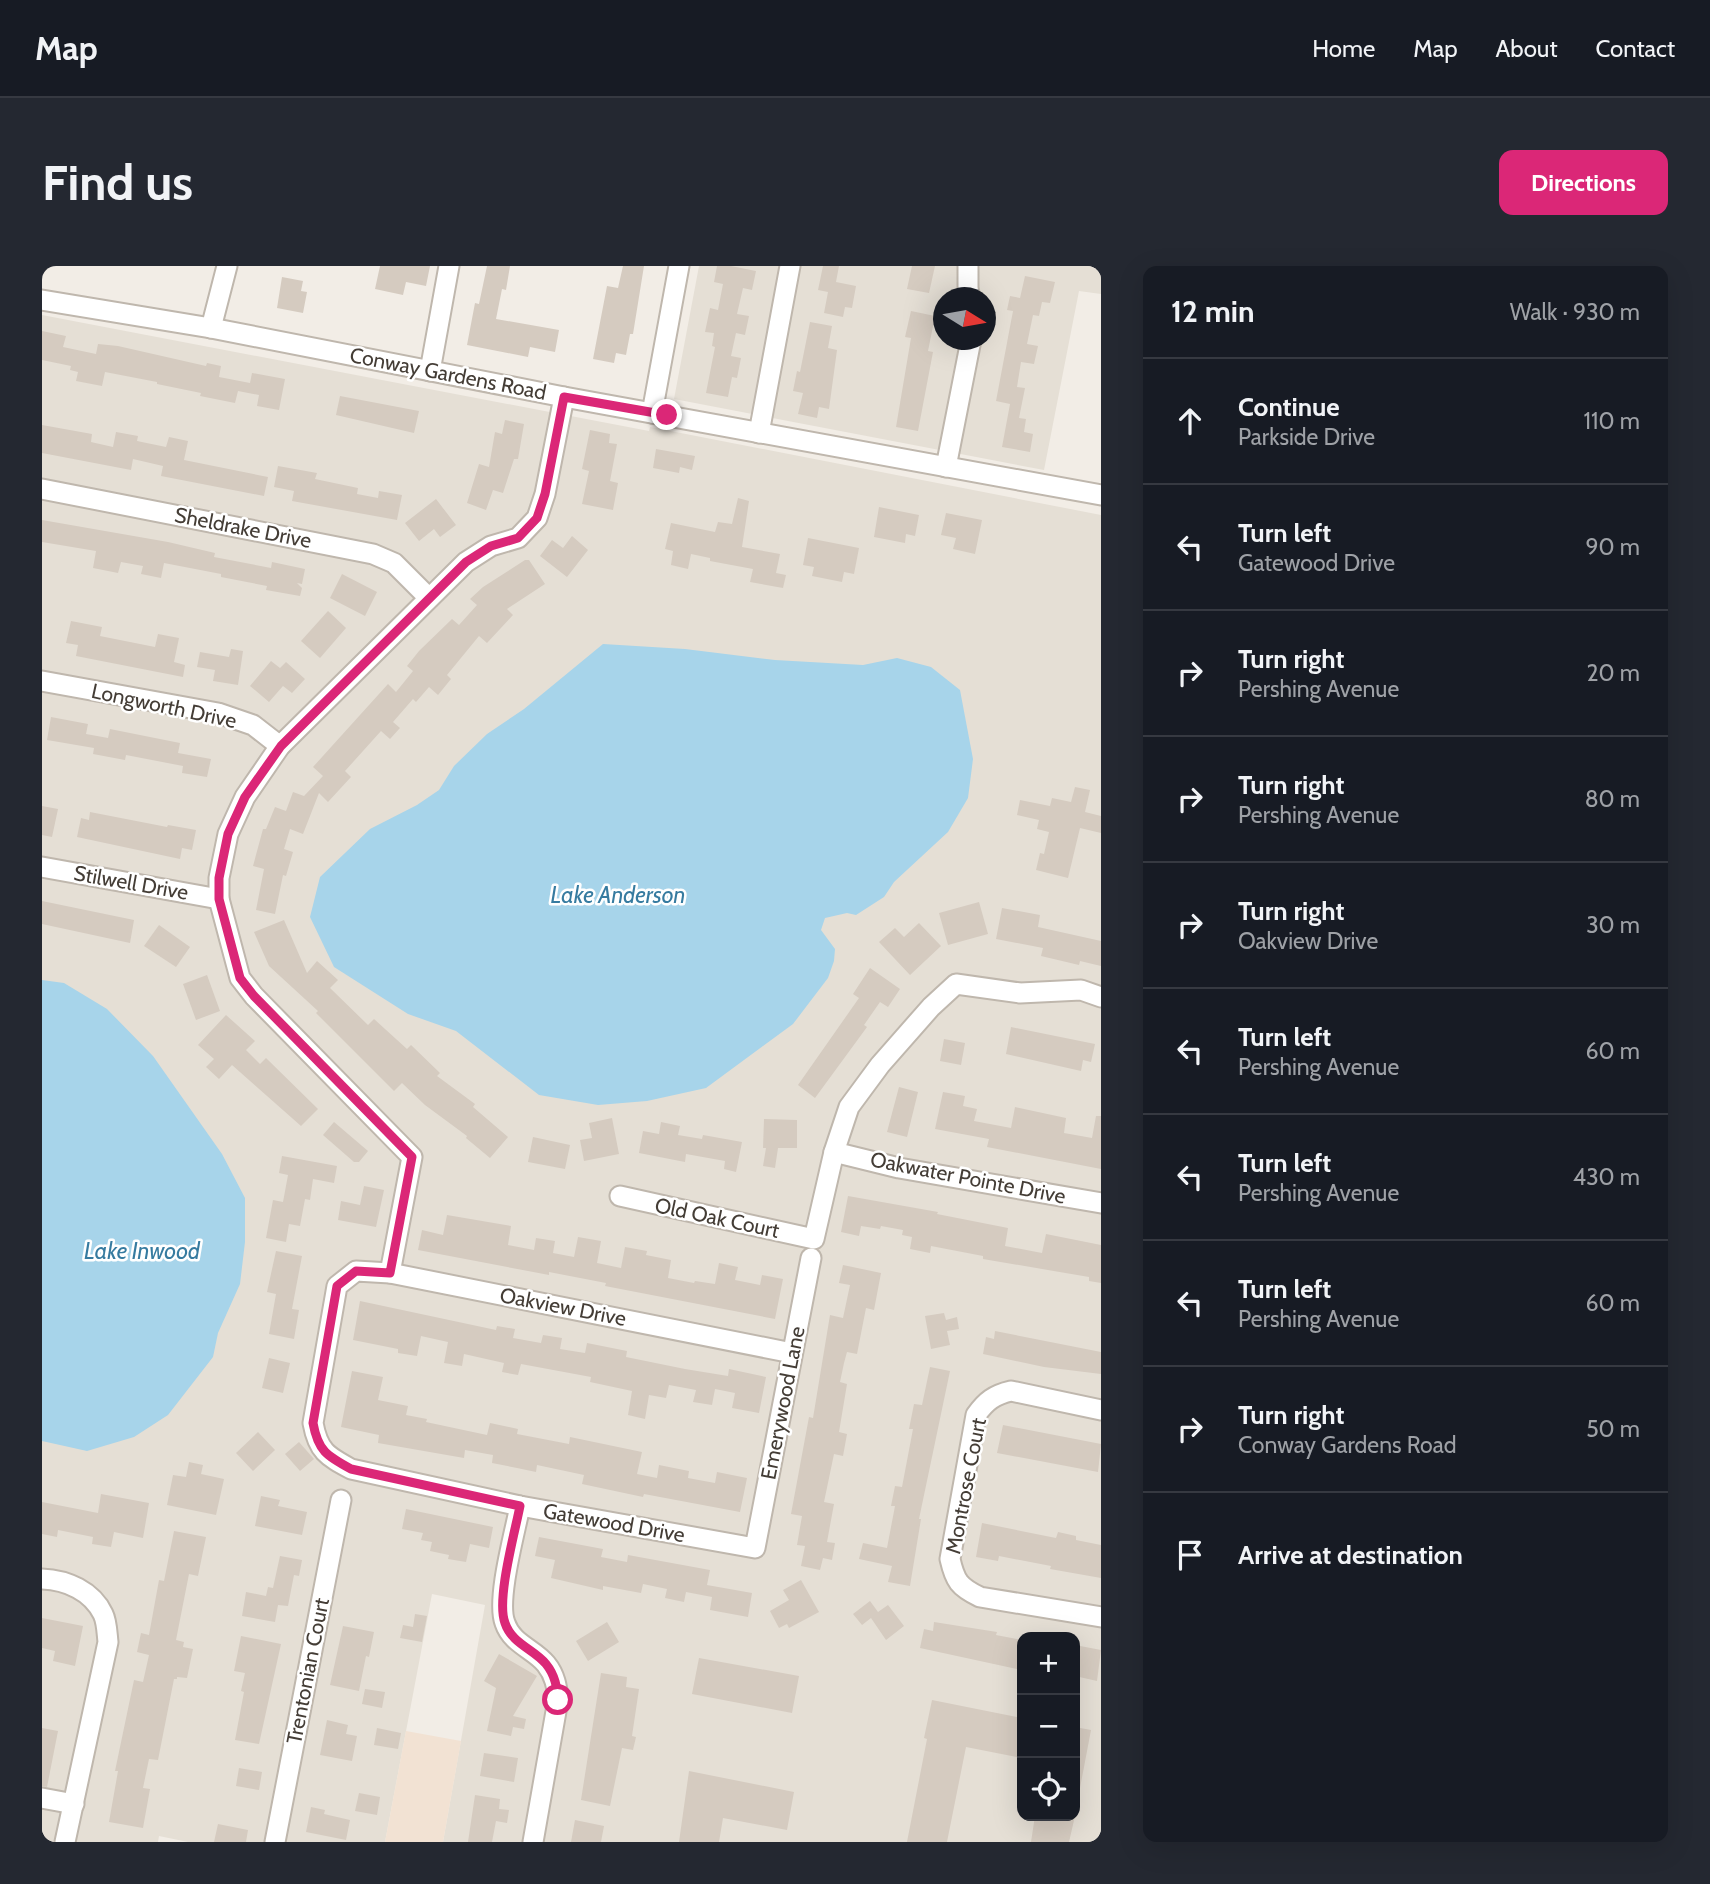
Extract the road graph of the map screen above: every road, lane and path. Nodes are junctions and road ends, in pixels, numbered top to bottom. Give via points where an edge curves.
1 (227, 266) edge
2 (449, 266) edge
3 (679, 266) edge
4 (790, 266) edge
5 (968, 266) edge
6 (968, 287) edge
7 (42, 300) edge
8 (211, 328) junction
9 (969, 350) edge
10 (430, 371) junction
11 (564, 397) junction
12 (652, 413) junction
13 (759, 433) junction
14 (946, 467) junction
15 (42, 489) edge
16 (1101, 495) edge
17 (429, 598) junction
18 (42, 681) edge
19 (281, 746) junction
20 (42, 867) edge
21 (219, 899) junction
22 (1101, 997) edge
23 (834, 1152) junction
24 (620, 1196) dead end
25 (1101, 1203) edge
26 (812, 1249) junction
27 (390, 1273) junction
28 (792, 1353) junction
29 (1101, 1410) edge
30 (351, 1469) joint
31 (341, 1500) dead end
32 (520, 1506) junction
33 (755, 1548) joint
34 (42, 1578) edge
35 (1101, 1617) edge
36 (42, 1798) edge
37 (74, 1804) junction
38 (65, 1842) edge
39 (275, 1842) edge
40 (533, 1842) edge

1 - 8 street
2 - 10 street
3 - 12 street
4 - 13 street
5 - 6 street
7 - 8 street, Conway Gardens Road
8 - 10 street, Conway Gardens Road
9 - 14 street
10 - 11 street, Conway Gardens Road
11 - 12 street, Conway Gardens Road
11 - 17 street via 537,518 518,538 491,546 466,562
12 - 13 street, Conway Gardens Road
13 - 14 street, Conway Gardens Road
14 - 16 street, Conway Gardens Road
15 - 17 street, Sheldrake Drive via 373,554 394,563
17 - 19 street
18 - 19 street, Longworth Drive via 218,713 253,725
19 - 21 street via 245,797 228,834
20 - 21 street, Stilwell Drive
21 - 27 street via 240,978 412,1157
22 - 23 street, Emerywood Lane via 1081,989 1020,993 956,984 888,1055 849,1107
23 - 25 street, Oakwater Pointe Drive
23 - 26 street, Emerywood Lane
24 - 26 street, Old Oak Court
26 - 28 street, Emerywood Lane
27 - 28 street, Oakview Drive
27 - 30 street, Oakview Drive via 356,1271 337,1286 313,1423 316,1441 328,1457
28 - 33 street, Emerywood Lane
29 - 35 street, Montrose Court via 1011,1391 985,1401 976,1415 950,1559 963,1588 980,1597
30 - 32 street, Gatewood Drive
31 - 39 street, Trentonian Court
32 - 33 street, Gatewood Drive
32 - 40 street via 502,1599 504,1623 519,1644 545,1663 556,1680 558,1700
34 - 37 street via 62,1579 81,1590 105,1616 108,1643
36 - 37 street
37 - 38 street

